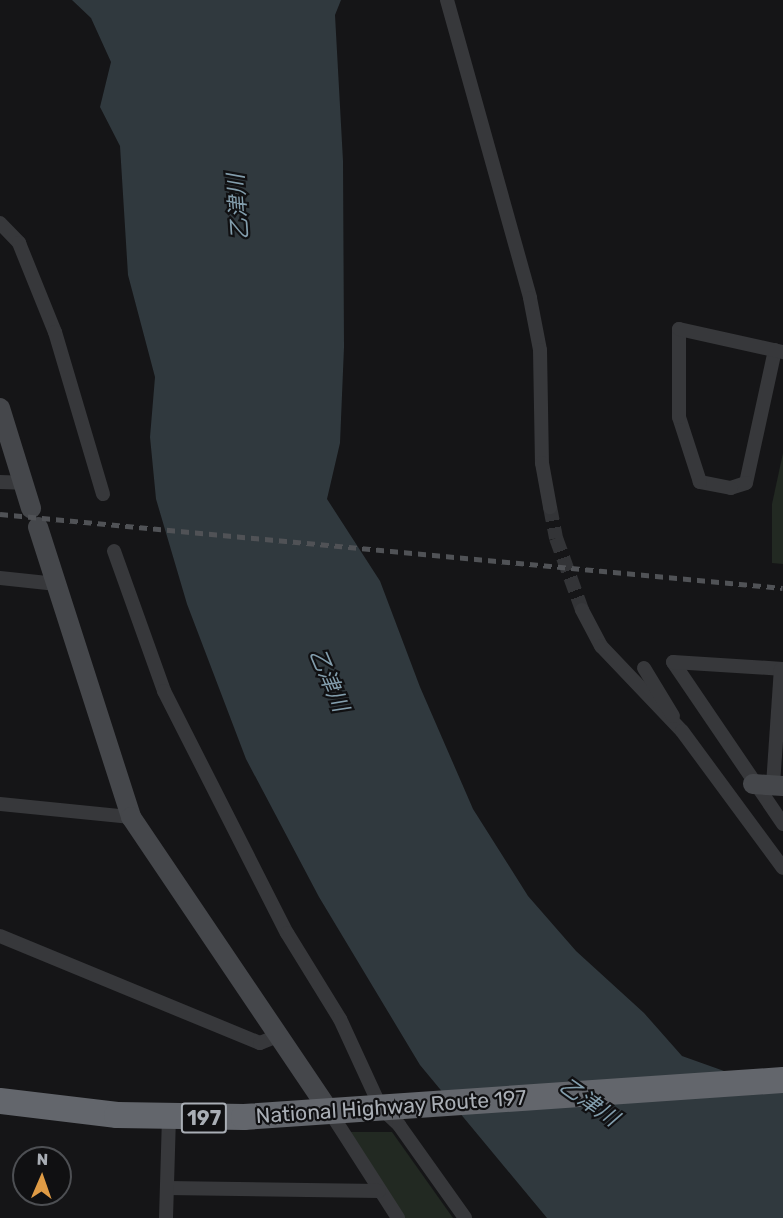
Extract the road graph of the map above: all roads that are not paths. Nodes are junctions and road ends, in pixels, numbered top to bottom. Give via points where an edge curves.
1 (447, 0) edge
2 (0, 223) edge
3 (779, 351) edge
4 (0, 408) edge
5 (0, 482) edge
6 (23, 483) junction
7 (102, 494) dead end
8 (550, 507) tunnel mouth
9 (31, 508) dead end
10 (38, 527) dead end
11 (114, 551) dead end
12 (0, 578) edge
13 (57, 584) junction
14 (582, 610) tunnel mouth
15 (644, 668) dead end
16 (782, 669) edge
17 (682, 731) junction
18 (770, 785) edge
19 (0, 804) edge
20 (131, 817) junction
21 (783, 824) edge
22 (783, 868) edge
23 (0, 936) edge
24 (277, 1036) junction
25 (783, 1080) edge
26 (0, 1101) edge
27 (381, 1108) junction
28 (330, 1112) junction
29 (169, 1118) junction
30 (438, 1179) junction
31 (167, 1188) junction
32 (379, 1191) junction
33 (166, 1218) edge
34 (398, 1218) edge
35 (465, 1218) edge
36 (476, 1218) edge

1 - 8 street via 530,298 540,351 542,463
2 - 7 street via 19,243 55,332
3 - 3 street via 746,483 731,488 700,482 679,417 680,329
4 - 6 street
5 - 6 street
6 - 9 street
10 - 13 street
11 - 27 street via 164,691 287,933 340,1019
12 - 13 street
13 - 20 street
14 - 17 street via 601,646 620,670
15 - 17 street
16 - 18 street
16 - 18 street via 673,662
17 - 22 street
18 - 21 street
19 - 20 street
20 - 24 street
23 - 24 street via 260,1043
24 - 28 street
25 - 27 highway, National Highway Route 197 / 197
26 - 29 highway, National Highway Route 197 / 197
27 - 28 highway, National Highway Route 197 / 197
27 - 30 street via 399,1125
28 - 29 highway, National Highway Route 197 / 197
28 - 32 street
29 - 31 street
30 - 35 street
30 - 36 street via 462,1198
31 - 32 street
31 - 33 street
32 - 34 street

